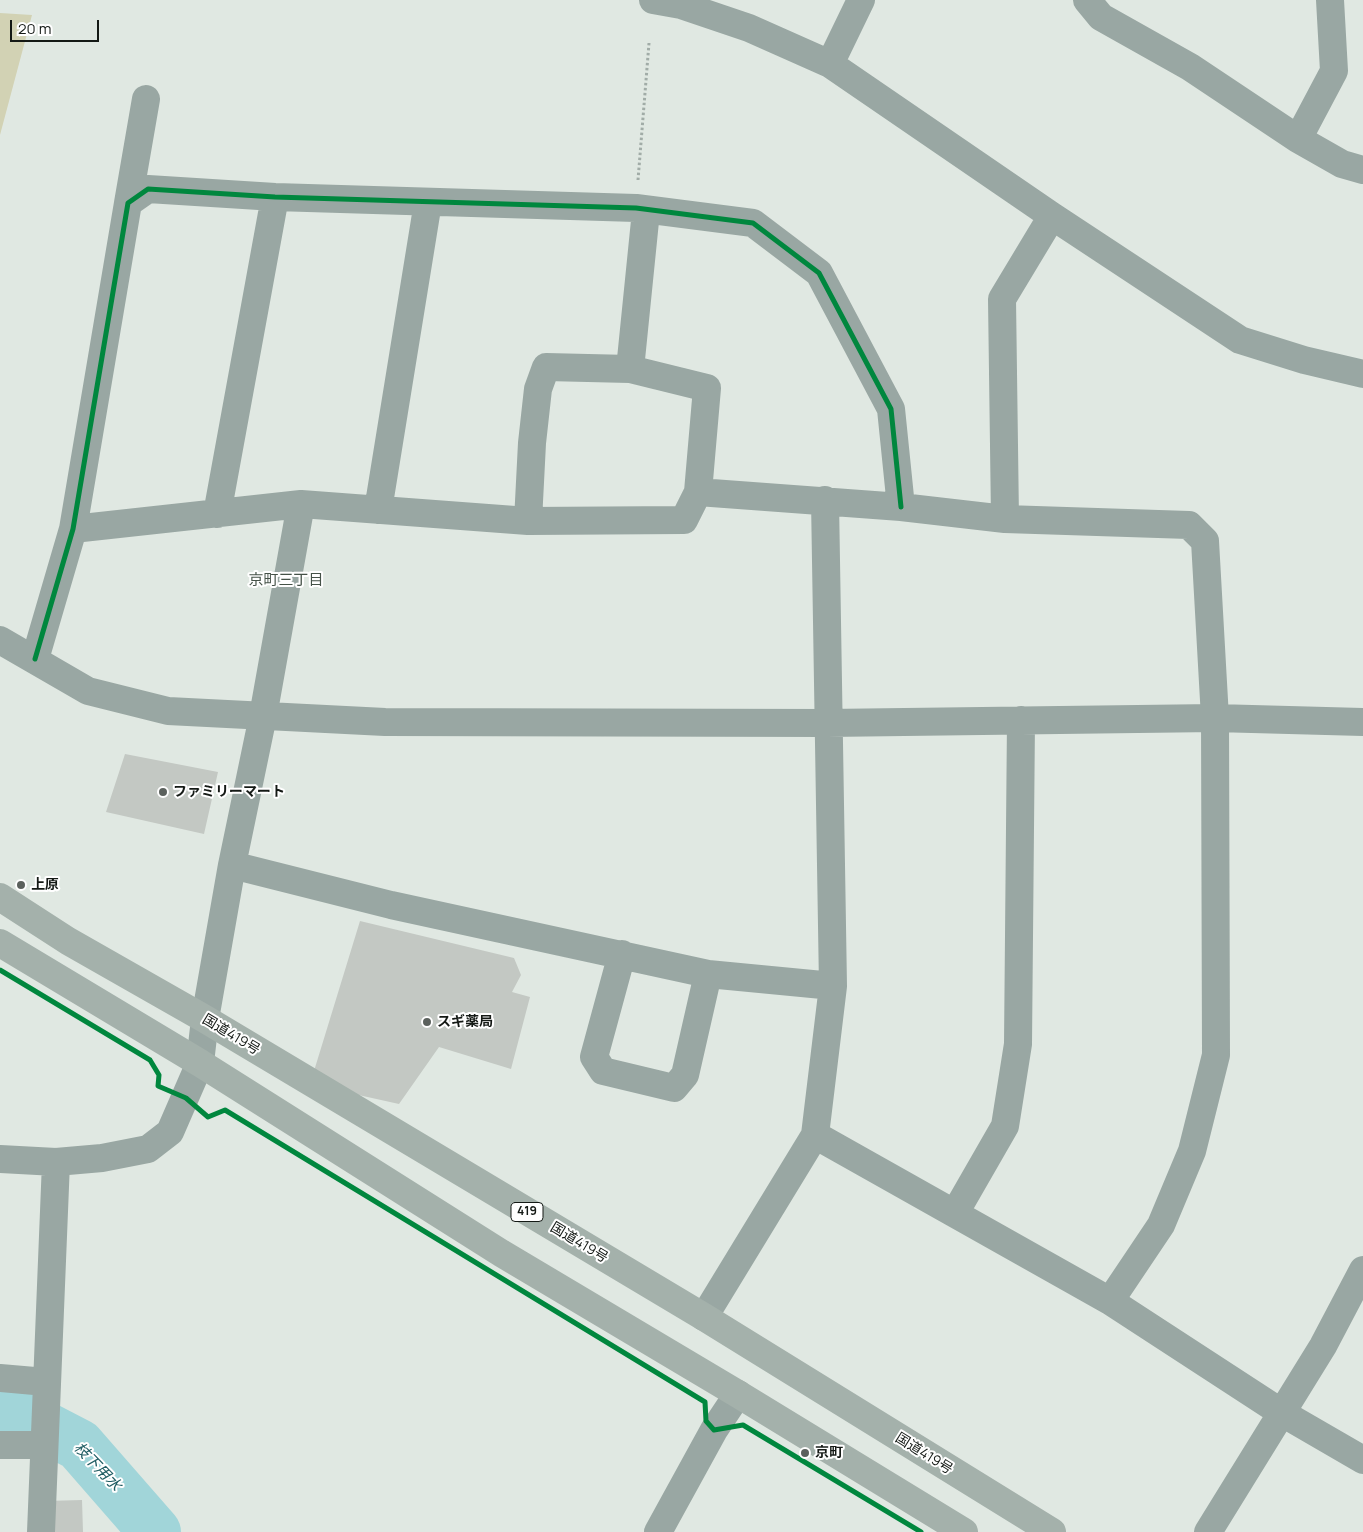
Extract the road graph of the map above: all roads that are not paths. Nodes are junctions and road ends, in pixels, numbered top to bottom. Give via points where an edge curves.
1 (653, 0) edge
2 (861, 0) edge
3 (1088, 0) edge
4 (1330, 0) edge
5 (830, 64) junction
6 (146, 99) dead end
7 (1298, 139) junction
8 (1363, 170) edge
9 (275, 197) junction
10 (428, 202) junction
11 (128, 203) junction
12 (641, 209) junction
13 (1052, 216) junction
14 (630, 369) junction
15 (1363, 374) edge
16 (698, 492) junction
17 (825, 500) junction
18 (301, 504) junction
19 (902, 507) junction
20 (378, 510) junction
21 (216, 514) junction
22 (1005, 519) junction
23 (528, 520) junction
24 (73, 529) junction
25 (0, 640) edge
26 (35, 659) junction
27 (263, 716) junction
28 (1215, 718) junction
29 (1021, 720) junction
30 (1363, 722) edge
31 (827, 723) junction
32 (232, 864) junction
33 (0, 897) edge
34 (0, 943) edge
35 (622, 954) junction
36 (708, 974) junction
37 (833, 986) junction
38 (205, 1019) junction
39 (200, 1063) junction
40 (815, 1135) junction
41 (0, 1159) edge
42 (56, 1162) junction
43 (955, 1213) junction
44 (1363, 1270) edge
45 (1110, 1301) junction
46 (704, 1317) junction
47 (0, 1378) edge
48 (45, 1386) junction
49 (738, 1394) junction
50 (1282, 1413) junction
51 (44, 1445) junction
52 (0, 1446) edge
53 (1363, 1460) edge
54 (41, 1532) edge
55 (658, 1532) edge
56 (964, 1532) edge
57 (1052, 1532) edge
58 (1208, 1532) edge

1 - 5 street via 681,5 749,28
2 - 5 street
3 - 7 street via 1100,17 1190,67
4 - 7 street via 1334,71
5 - 13 street
6 - 11 street
7 - 8 street via 1342,164
9 - 10 street
9 - 11 street via 148,189
9 - 21 street
10 - 12 street
10 - 20 street
11 - 24 street
12 - 14 street
12 - 19 street via 752,223 819,273 891,409
13 - 15 street via 1240,340
13 - 22 street via 1002,299
14 - 16 street via 707,388
14 - 23 street via 546,367 538,389
16 - 17 street
16 - 23 street via 684,520
17 - 19 street
17 - 31 street
18 - 20 street
18 - 21 street
18 - 27 street
19 - 22 street
20 - 23 street
21 - 24 street
22 - 28 street via 1189,525 1205,541
24 - 26 street
25 - 26 street
26 - 27 street via 88,691 168,711
27 - 31 street via 385,722
27 - 32 street
28 - 29 street
28 - 30 street
28 - 45 street via 1216,1055 1192,1151 1161,1225
29 - 31 street
29 - 43 street via 1018,1044 1005,1126
31 - 37 street
32 - 35 street via 391,905
32 - 38 street
33 - 38 highway, 国道419号 / 419 via 68,941
34 - 39 highway
35 - 36 street
35 - 36 street via 594,1057 603,1071 674,1088 685,1075
36 - 37 street
37 - 40 street
38 - 39 street
38 - 46 highway, 国道419号 / 419
39 - 42 street via 170,1132 148,1149
39 - 49 highway via 501,1253
40 - 43 street
40 - 46 street
41 - 42 street
42 - 48 street
43 - 45 street
44 - 50 street via 1323,1346
45 - 50 street
46 - 57 highway, 国道419号 / 419
47 - 48 street
48 - 51 street
49 - 55 street via 714,1430
49 - 56 highway
50 - 53 street
50 - 58 street
51 - 52 street
51 - 54 street

